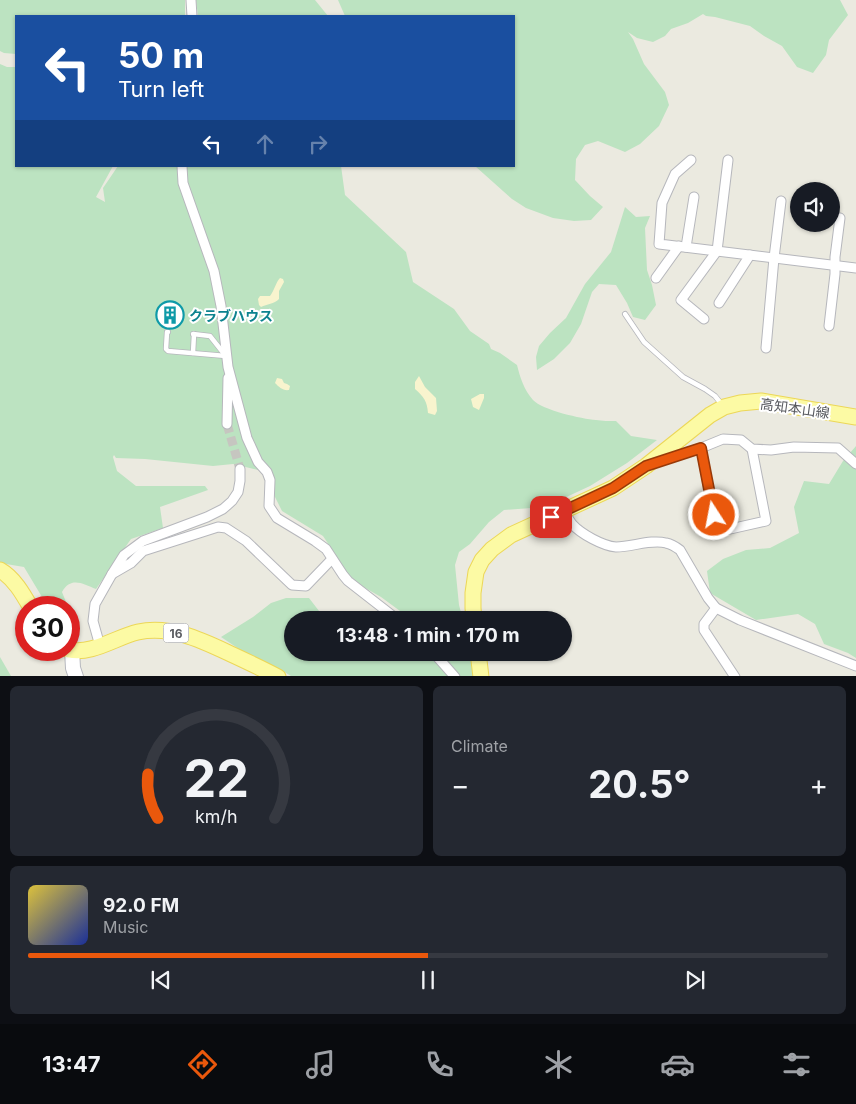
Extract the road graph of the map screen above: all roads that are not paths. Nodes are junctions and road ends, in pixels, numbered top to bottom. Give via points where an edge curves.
1 (191, 0) edge
2 (192, 15) edge
3 (691, 160) dead end
4 (728, 160) dead end
5 (182, 167) edge
6 (694, 197) dead end
7 (781, 201) dead end
8 (838, 232) edge
9 (683, 246) junction
10 (717, 251) junction
11 (750, 256) junction
12 (774, 258) junction
13 (835, 266) junction
14 (856, 268) edge
15 (656, 278) dead end
16 (719, 303) dead end
17 (625, 314) dead end
18 (704, 319) dead end
19 (829, 326) dead end
20 (168, 332) dead end
21 (766, 348) dead end
22 (192, 353) junction
23 (226, 356) junction
24 (228, 367) junction
25 (724, 407) junction
26 (856, 417) edge
27 (227, 424) tunnel mouth
28 (701, 448) junction
29 (752, 448) junction
30 (856, 464) edge
31 (646, 466) junction
32 (240, 469) tunnel mouth
33 (564, 511) junction
34 (332, 559) junction
35 (0, 570) edge
36 (112, 574) junction
37 (24, 596) edge
38 (716, 608) junction
39 (386, 611) edge
40 (473, 611) edge
41 (100, 646) junction
42 (80, 650) edge
43 (72, 661) edge
44 (441, 661) edge
45 (479, 661) edge
46 (856, 666) edge
47 (76, 676) edge
48 (278, 676) edge
49 (455, 676) edge
50 (481, 676) edge
51 (734, 676) edge

1 - 2 street
3 - 9 street via 675,174 662,203 660,244
4 - 10 street
5 - 23 street via 183,183 214,271
6 - 9 street
7 - 12 street
8 - 13 street
9 - 10 street
9 - 15 street
10 - 11 street
10 - 18 street via 681,300
11 - 12 street
11 - 16 street
12 - 13 street
12 - 21 street
13 - 14 street
13 - 19 street
17 - 25 lane via 644,342 683,377 715,396
20 - 22 lane via 168,351
22 - 23 lane
22 - 23 lane via 193,334 210,336
23 - 24 street
24 - 27 street
24 - 34 street via 247,438 270,480 269,506 277,518 315,541
25 - 26 main road, 高知本山線 via 760,401
25 - 31 main road, 高知本山線
28 - 29 street via 723,439 741,440
28 - 29 street via 717,532 766,521
28 - 31 street
29 - 30 street via 838,448
31 - 33 main road, 高知本山線 via 613,488
32 - 36 street via 238,492 223,509 143,541 124,555
33 - 38 street via 572,525 602,544 615,547 665,542 673,545 680,550
33 - 40 main road, 高知本山線 via 511,536 482,560 474,582
34 - 36 street via 306,586 292,585 246,541 226,528 218,527 143,551
34 - 39 street via 348,581
35 - 37 main road
36 - 41 street via 95,604 93,621
38 - 46 street
38 - 51 street via 704,624 704,630
41 - 42 main road, 16
41 - 48 main road, 16 via 152,630 179,633 198,638
43 - 47 main road
44 - 49 street
45 - 50 main road

